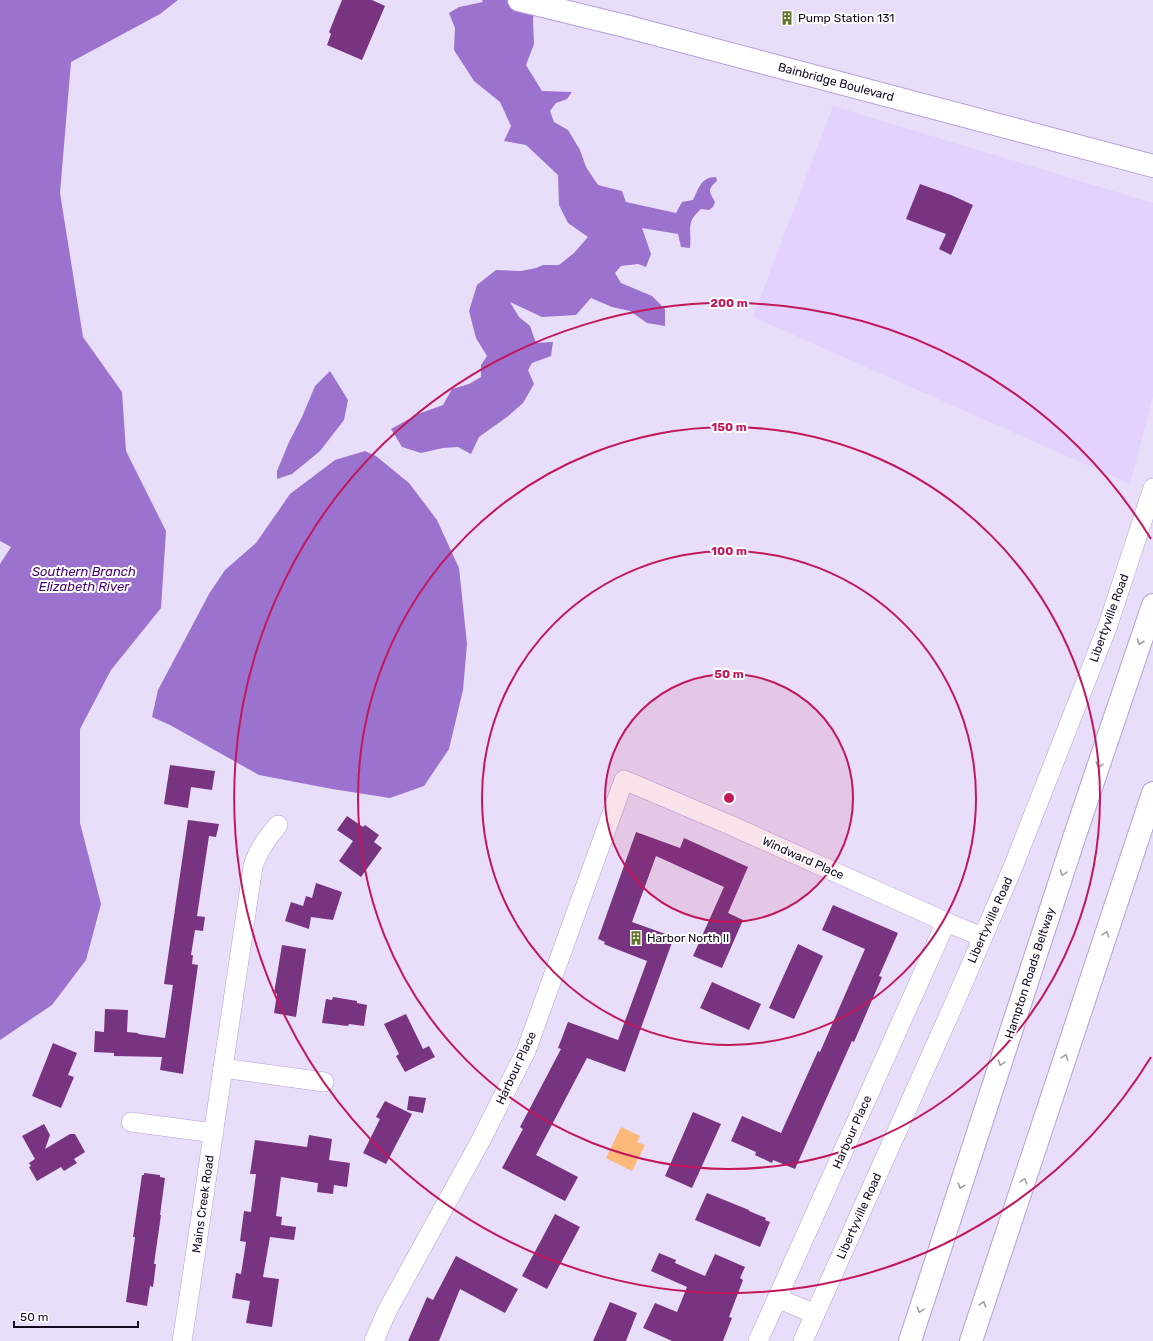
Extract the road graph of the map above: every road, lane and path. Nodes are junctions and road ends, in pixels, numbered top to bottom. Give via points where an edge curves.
1 (519, 0) edge
2 (1153, 166) edge
3 (1153, 488) edge
4 (1153, 605) edge
5 (624, 780) joint
6 (1153, 794) edge
7 (278, 825) dead end
8 (946, 922) junction
9 (982, 937) junction
10 (223, 1068) junction
11 (324, 1082) dead end
12 (131, 1122) dead end
13 (214, 1133) junction
14 (777, 1298) junction
15 (815, 1314) junction
16 (182, 1341) edge
17 (374, 1341) edge
18 (758, 1341) edge
19 (803, 1341) edge
20 (910, 1341) edge
21 (971, 1341) edge

1 - 2 main road, Bainbridge Boulevard
3 - 9 street, Libertyville Road via 1108,625 1013,867
4 -> 20 main road, Hampton Roads Beltway
5 - 8 street, Windward Place
5 - 17 street, Harbour Place via 526,1051 481,1140 387,1311
21 -> 6 main road
7 - 10 street, Mains Creek Road via 265,839 253,866
8 - 9 street, Windward Place
8 - 14 street, Harbour Place
9 - 15 street, Libertyville Road
10 - 11 street
10 - 13 street, Mains Creek Road
12 - 13 street
13 - 16 street, Mains Creek Road
14 - 15 street
14 - 18 street, Harbour Place
15 - 19 street, Libertyville Road

